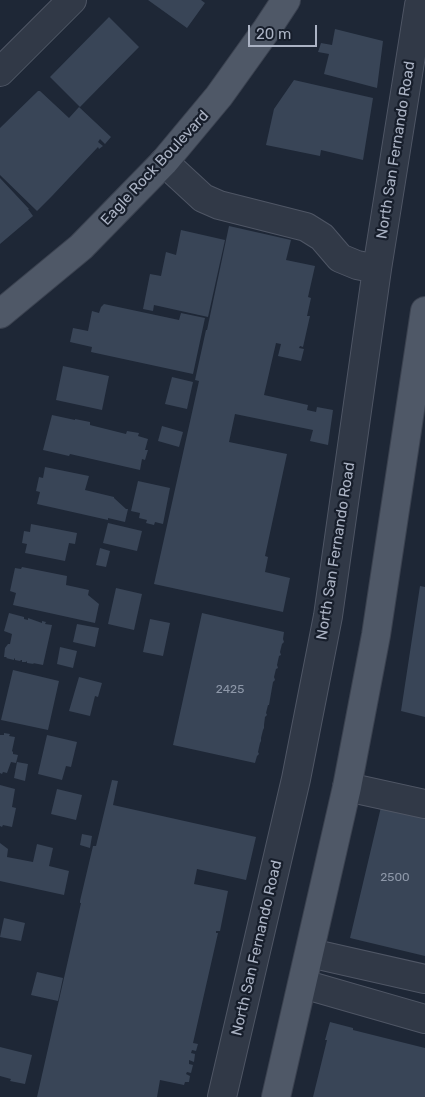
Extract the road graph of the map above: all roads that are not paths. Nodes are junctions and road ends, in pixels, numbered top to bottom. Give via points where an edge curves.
1 (286, 0) edge
2 (422, 0) edge
3 (57, 5) edge
4 (1, 68) edge
5 (164, 162) junction
6 (377, 269) junction
7 (425, 311) edge
8 (0, 314) edge
9 (348, 787) junction
10 (425, 804) edge
11 (310, 953) junction
12 (425, 979) edge
13 (302, 984) junction
14 (425, 1019) edge
15 (222, 1097) edge
16 (276, 1097) edge

1 - 5 main road, Eagle Rock Boulevard via 220,96
2 - 6 street, North San Fernando Road via 418,5
3 - 4 street
5 - 6 street via 203,198 306,227 322,237 340,258
5 - 8 main road, Eagle Rock Boulevard via 81,247
6 - 15 street, North San Fernando Road via 328,616 296,779
7 - 9 main road via 376,635
9 - 10 street
9 - 11 main road
11 - 12 street
11 - 13 main road
13 - 14 street
13 - 16 main road

